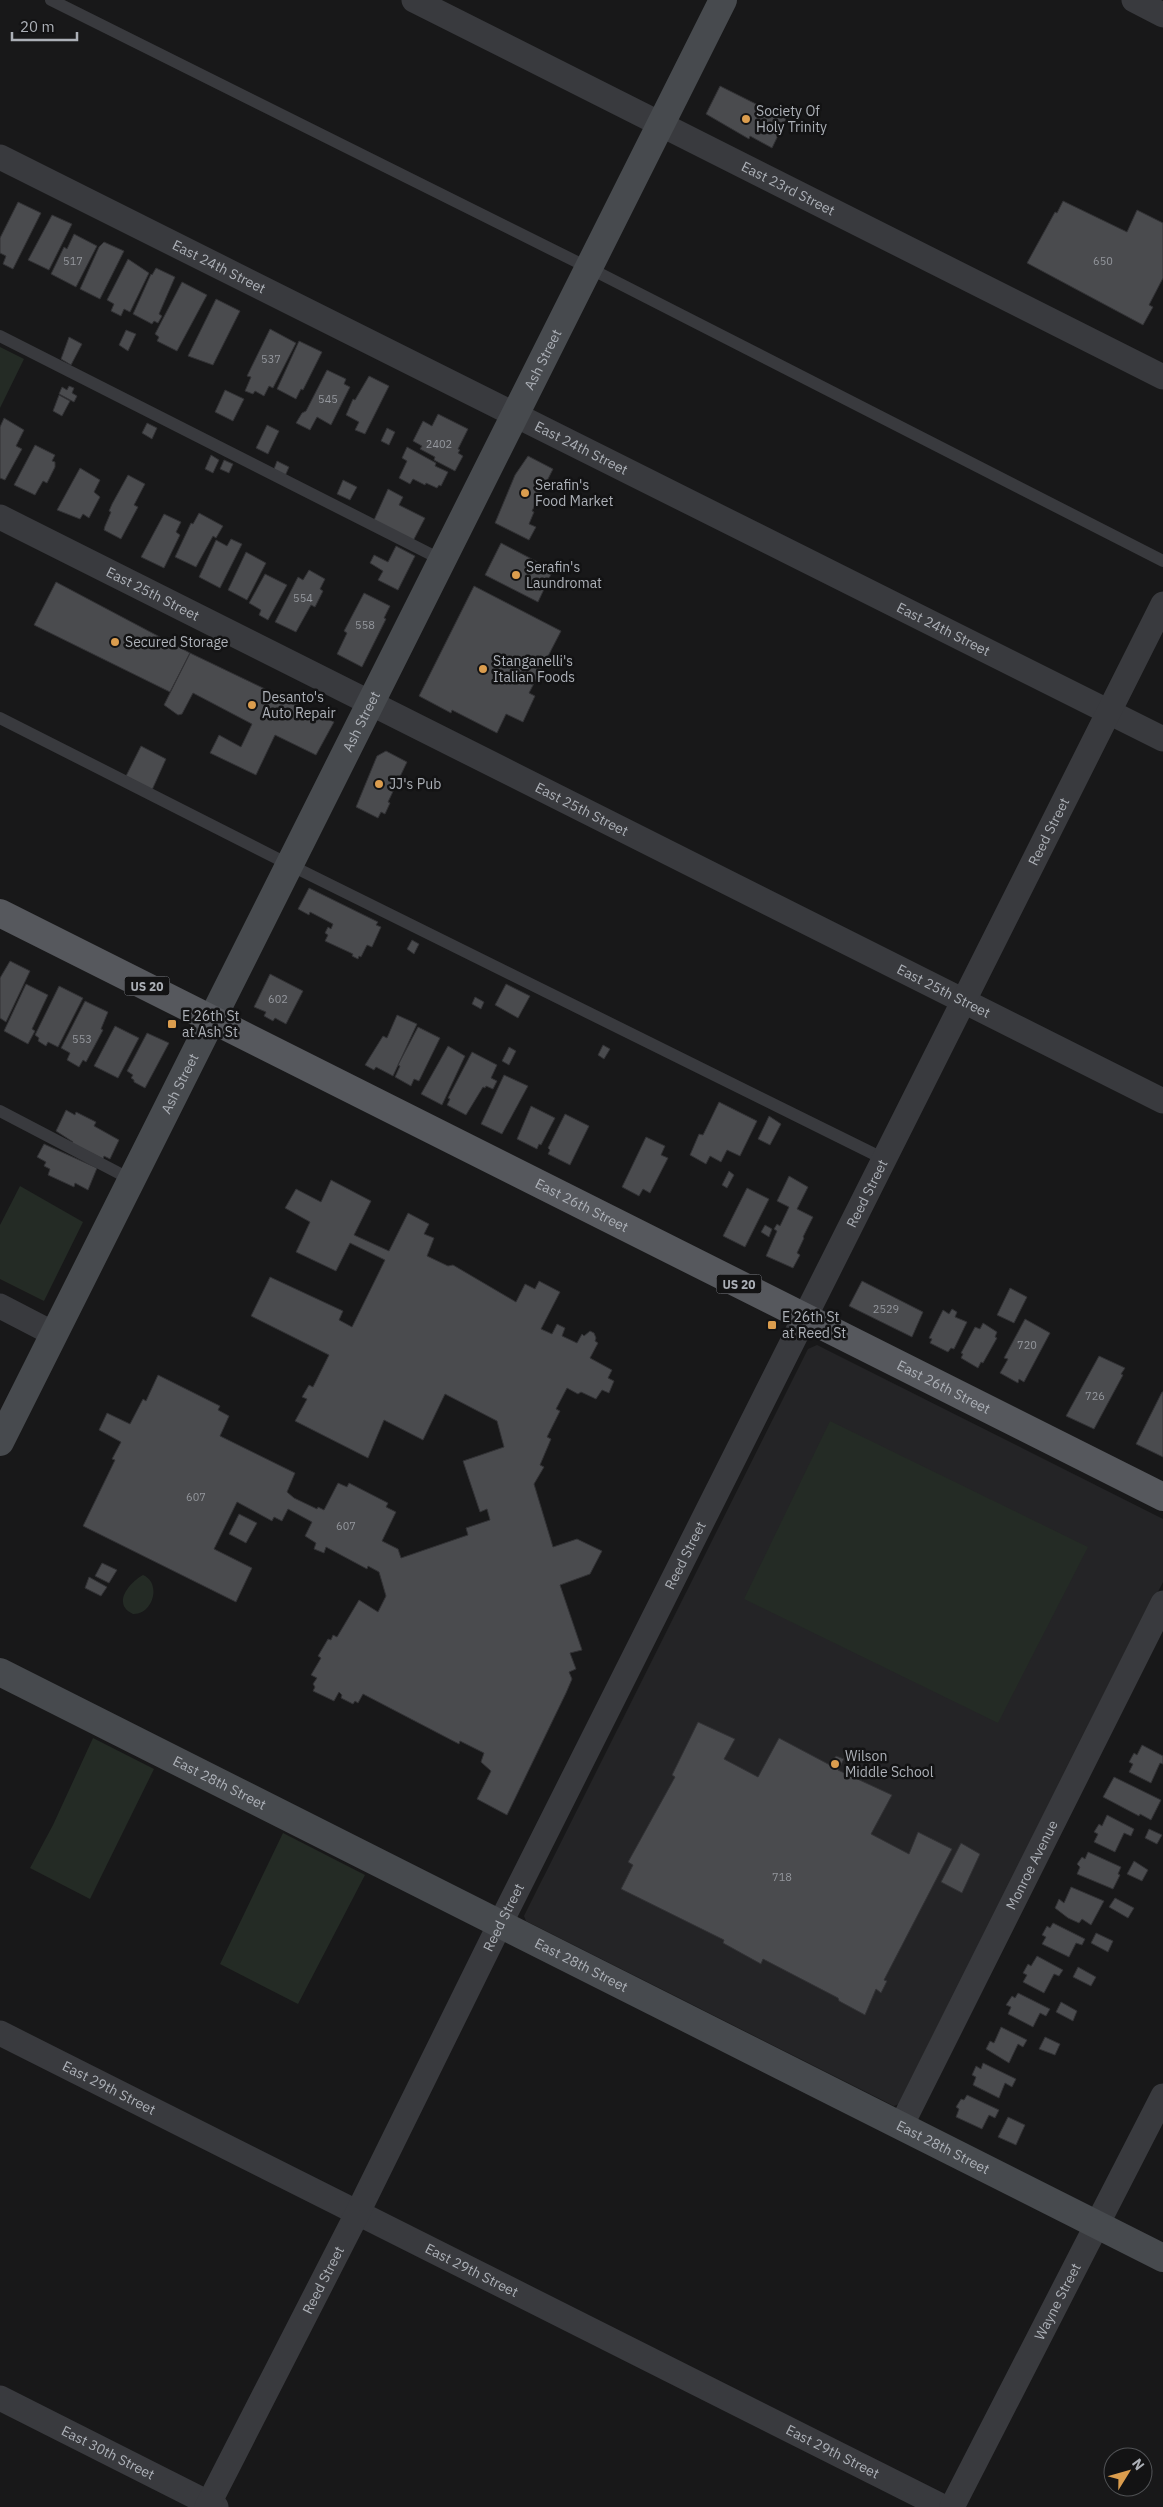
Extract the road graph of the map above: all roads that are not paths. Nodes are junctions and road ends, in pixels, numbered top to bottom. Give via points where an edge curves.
1 (51, 0) edge
2 (414, 0) edge
3 (723, 0) edge
4 (1134, 0) edge
5 (1163, 14) edge
6 (661, 124) junction
7 (0, 157) edge
8 (589, 268) junction
9 (0, 336) edge
10 (1163, 377) edge
11 (516, 414) junction
12 (0, 517) edge
13 (442, 560) junction
14 (1163, 561) edge
15 (1163, 604) edge
16 (370, 703) junction
17 (1109, 712) junction
18 (0, 718) edge
19 (1163, 739) edge
20 (290, 865) junction
21 (0, 913) edge
22 (963, 1001) junction
23 (212, 1020) junction
24 (1163, 1102) edge
25 (0, 1111) edge
26 (884, 1159) junction
27 (132, 1180) junction
28 (0, 1306) edge
29 (804, 1317) junction
30 (54, 1334) junction
31 (0, 1442) edge
32 (1163, 1498) edge
33 (1163, 1603) edge
34 (0, 1672) edge
35 (500, 1924) junction
36 (0, 2033) edge
37 (1163, 2096) edge
38 (901, 2126) junction
39 (358, 2212) junction
40 (1098, 2225) junction
41 (1163, 2258) edge
42 (0, 2398) edge
43 (210, 2506) edge
44 (943, 2507) edge
45 (952, 2507) edge

1 - 8 lane
2 - 6 street, East 23rd Street
3 - 6 street, Ash Street
4 - 5 street
6 - 8 street, Ash Street
6 - 10 street, East 23rd Street
7 - 11 street, East 24th Street
8 - 11 street, Ash Street
8 - 14 lane
9 - 13 lane
11 - 13 street, Ash Street
11 - 17 street, East 24th Street
12 - 16 street, East 25th Street
13 - 16 street, Ash Street
15 - 17 street, Reed Street
16 - 20 street, Ash Street
16 - 22 street, East 25th Street
17 - 19 street, East 24th Street
17 - 22 street, Reed Street
18 - 20 lane
20 - 23 street, Ash Street
20 - 26 lane
21 - 23 main road, East 26th Street / US 20
22 - 24 street, East 25th Street
22 - 26 street, Reed Street
23 - 27 street, Ash Street
23 - 29 main road, East 26th Street / US 20
25 - 27 lane
26 - 29 street, Reed Street
27 - 30 street, Ash Street
28 - 30 street
29 - 32 main road, East 26th Street / US 20
29 - 35 street, Reed Street
30 - 31 street, Ash Street
33 - 38 street, Monroe Avenue
34 - 35 street, East 28th Street
35 - 38 street, East 28th Street
35 - 39 street, Reed Street
36 - 39 street, East 29th Street
37 - 40 street, Wayne Street
38 - 40 street, East 28th Street
39 - 43 street, Reed Street
39 - 44 street, East 29th Street
40 - 41 street, East 28th Street
40 - 45 street, Wayne Street
42 - 43 street, East 30th Street

